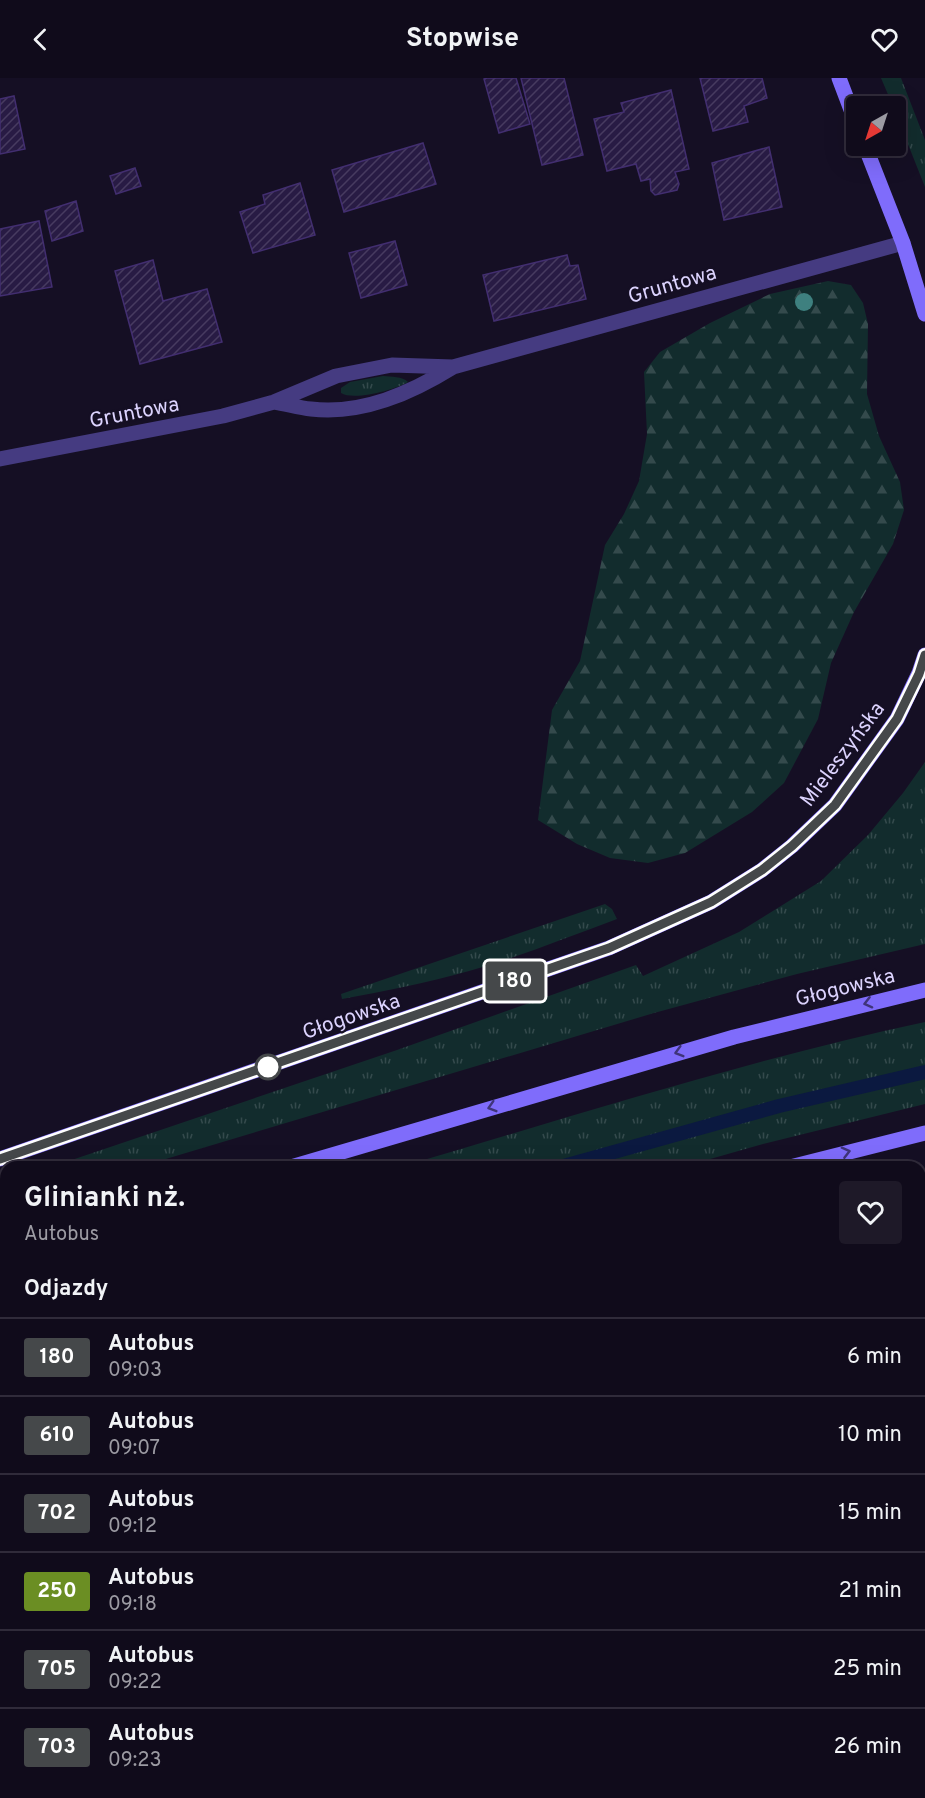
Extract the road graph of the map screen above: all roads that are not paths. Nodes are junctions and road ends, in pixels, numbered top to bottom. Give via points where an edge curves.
1 (839, 78) edge
2 (846, 97) edge
3 (869, 156) edge
4 (903, 243) junction
5 (925, 314) edge
6 (453, 367) junction
7 (274, 402) junction
8 (0, 459) edge
9 (925, 655) edge
10 (711, 902) joint
11 (925, 990) edge
12 (925, 1133) edge
13 (0, 1159) edge
14 (311, 1161) edge
15 (814, 1161) edge

1 - 2 street
3 - 4 street
4 - 5 street
4 - 6 street, Gruntowa
6 - 7 street, Gruntowa via 392,364 336,376
6 - 7 street, Gruntowa via 422,386 372,404 312,409
7 - 8 street, Gruntowa via 223,416
9 - 10 street, Mieleszyńska via 897,719 835,805 762,870
10 - 13 street, Głogowska via 609,948
11 -> 14 street, Głogowska via 734,1037
15 -> 12 street

